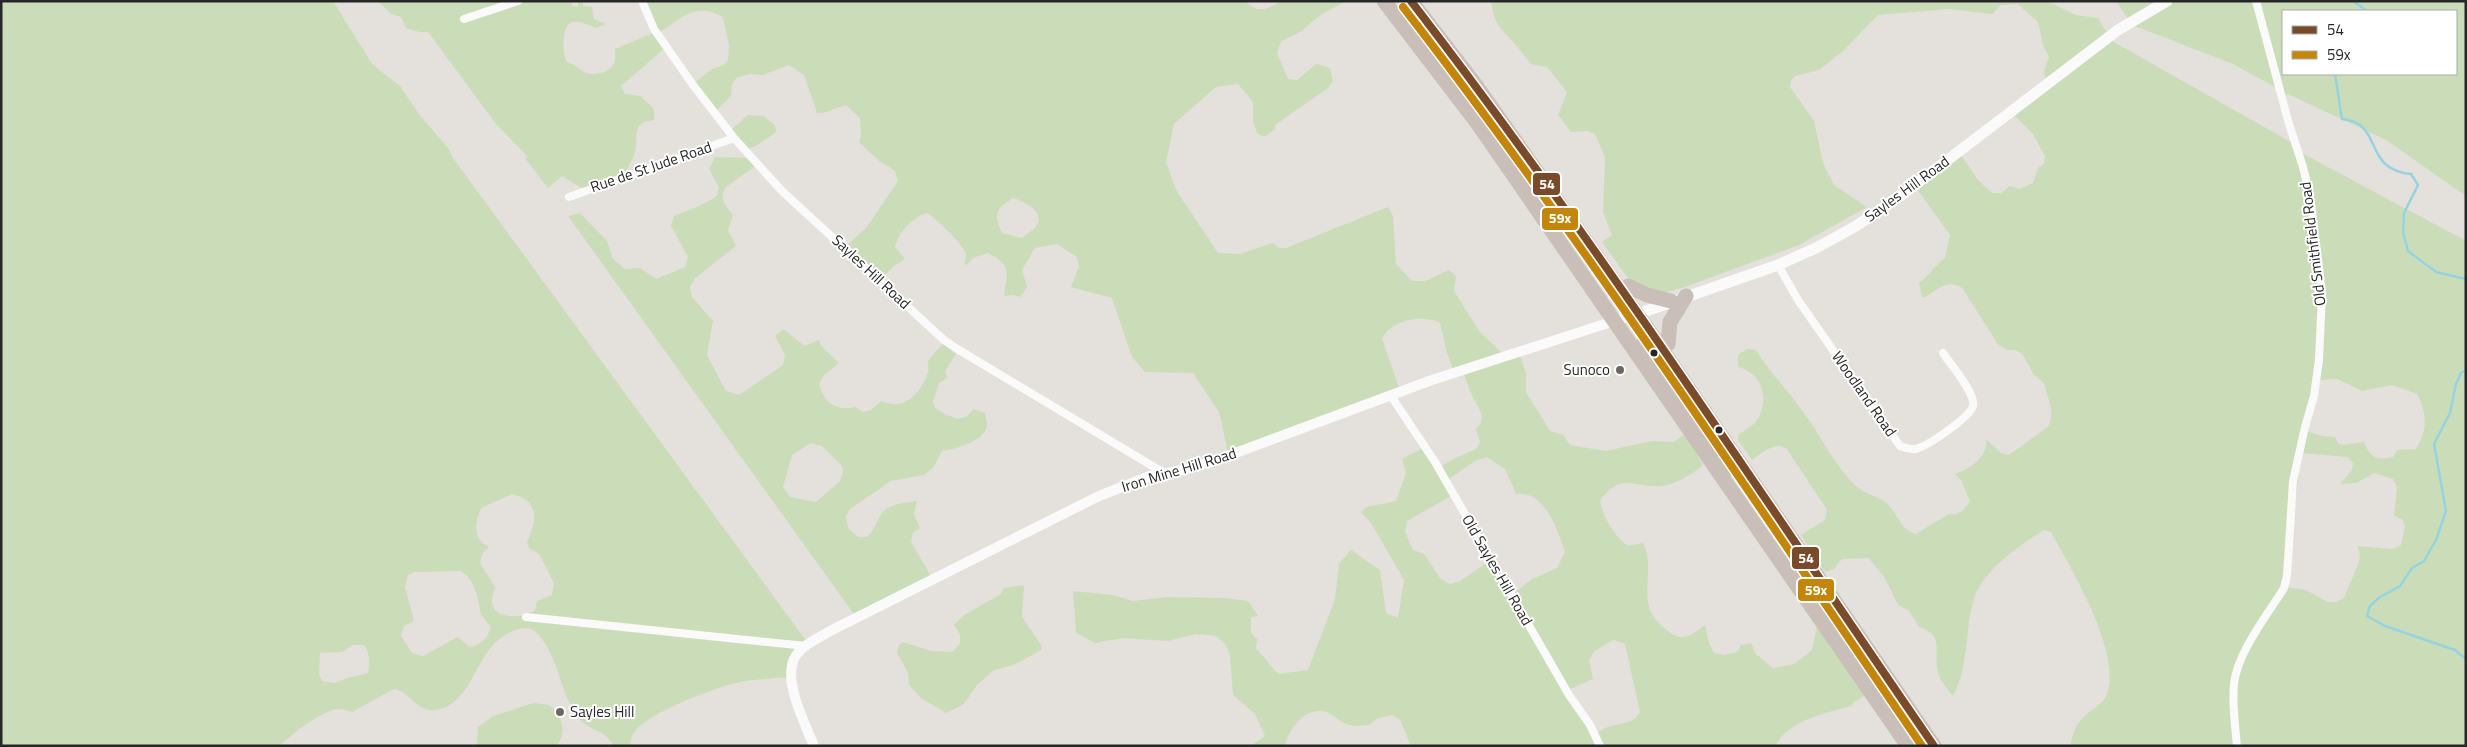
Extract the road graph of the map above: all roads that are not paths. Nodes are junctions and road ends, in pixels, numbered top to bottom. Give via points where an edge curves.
1 (518, 1) edge
2 (642, 1) edge
3 (1384, 1) edge
4 (1397, 1) edge
5 (1411, 1) edge
6 (1423, 1) edge
7 (2167, 1) edge
8 (2256, 1) edge
9 (464, 19) dead end
10 (734, 138) junction
11 (569, 196) dead end
12 (1778, 265) junction
13 (1620, 290) junction
14 (1686, 296) junction
15 (1671, 301) junction
16 (1646, 311) junction
17 (1615, 321) junction
18 (1650, 341) junction
19 (1668, 344) junction
20 (1943, 353) dead end
21 (1391, 396) junction
22 (1164, 473) junction
23 (526, 617) dead end
24 (806, 646) junction
25 (814, 746) edge
26 (1600, 746) edge
27 (1908, 746) edge
28 (1918, 746) edge
29 (1934, 746) edge
30 (1945, 746) edge
31 (2237, 746) edge

1 - 9 street
2 - 10 street, Sayles Hill Road via 663,43
3 - 17 highway via 1459,96
4 - 13 highway
5 - 13 highway via 1470,77
6 - 13 highway via 1483,80
7 - 12 main road, Sayles Hill Road via 2118,30 1882,209 1818,247
8 - 31 street, Old Smithfield Road via 2310,196 2322,293 2322,322 2314,396 2293,482 2287,576 2284,588 2236,672
10 - 11 street, Rue de St Jude Road
10 - 22 street, Sayles Hill Road via 782,191 944,340
12 - 14 main road, Sayles Hill Road
12 - 20 street, Woodland Road via 1809,316 1900,446 1906,449 1916,449 1928,443 1966,416 1973,406 1973,396
13 - 15 highway
13 - 16 highway
13 - 18 highway
14 - 15 main road, Sayles Hill Road
14 - 19 highway via 1670,322
15 - 16 main road, Sayles Hill Road
16 - 17 street, Sayles Hill Road
16 - 19 highway
17 - 21 street, Iron Mine Hill Road
17 - 27 highway
18 - 28 highway
18 - 29 highway
19 - 30 highway
21 - 22 street, Iron Mine Hill Road via 1214,461
21 - 26 street, Old Sayles Hill Road via 1435,462
22 - 24 street, Iron Mine Hill Road via 1099,496
23 - 24 street
24 - 25 street, Iron Mine Hill Road via 795,657 791,675 796,700

